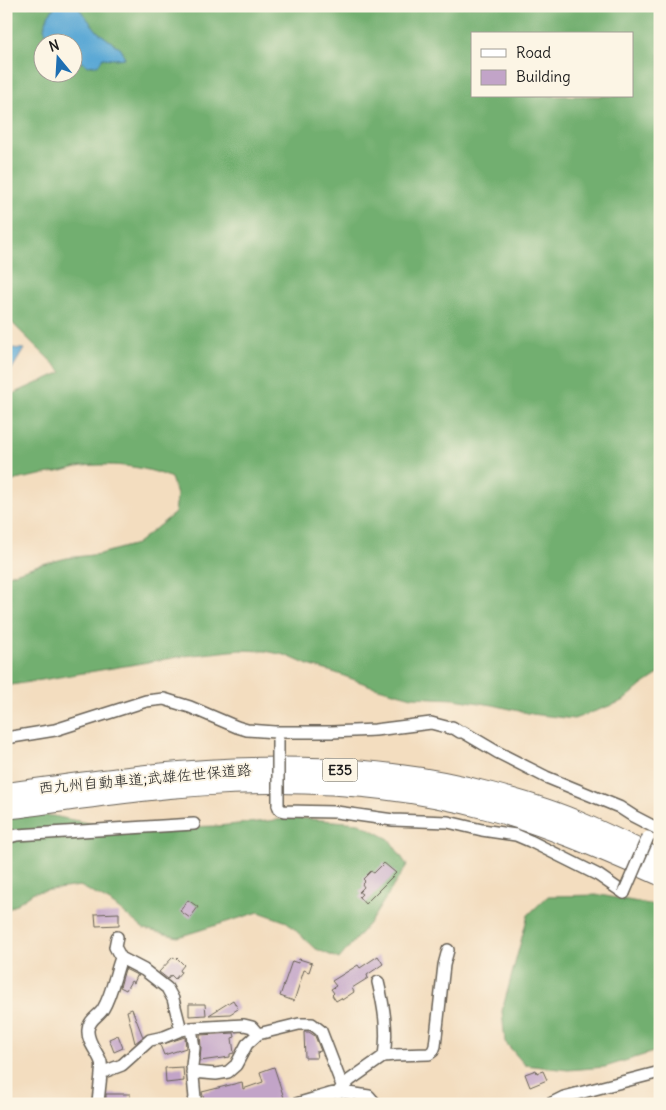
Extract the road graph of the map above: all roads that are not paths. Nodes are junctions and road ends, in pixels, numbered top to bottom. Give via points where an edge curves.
1 (278, 736) junction
2 (6, 738) edge
3 (6, 787) edge
4 (74, 792) junction
5 (6, 793) edge
6 (6, 809) edge
7 (6, 817) edge
8 (194, 824) dead end
9 (653, 831) edge
10 (6, 838) edge
11 (660, 860) edge
12 (660, 875) edge
13 (117, 937) dead end
14 (448, 950) dead end
15 (121, 958) junction
16 (378, 982) dead end
17 (186, 1029) junction
18 (258, 1034) junction
19 (384, 1056) junction
20 (192, 1072) junction
21 (660, 1072) edge
22 (101, 1074) junction
23 (340, 1090) junction
24 (98, 1104) edge
25 (193, 1104) edge
26 (296, 1104) edge
27 (376, 1104) edge
28 (550, 1104) edge

1 - 2 street via 237,727 164,699 146,701 55,730
1 - 9 street via 375,730 431,722 452,727 546,777 619,807
1 - 9 street, bridge via 280,810 448,822 516,835 598,874 624,893
3 - 4 highway
4 - 5 highway, 西九州自動車道;武雄佐世保道路 / E35
4 - 6 highway, 西九州自動車道;武雄佐世保道路 / E35
4 - 7 highway
4 - 11 highway, 西九州自動車道;武雄佐世保道路 / E35 via 142,776 215,769 324,769 382,773 439,781 533,805 579,822
4 - 12 highway, 西九州自動車道;武雄佐世保道路 / E35 via 262,783 379,788 486,808 529,821
8 - 10 street
13 - 15 street via 115,947
14 - 19 street via 433,1052
15 - 17 street via 168,988
15 - 22 street via 109,999 88,1027 90,1043 102,1063
16 - 19 street via 385,1013
17 - 18 street via 244,1025 252,1027
17 - 20 street via 194,1048
17 - 22 street via 150,1040 122,1065
18 - 20 street via 228,1072
18 - 23 street via 299,1024 316,1026 324,1037
19 - 23 street
20 - 25 street
21 - 28 street via 564,1097
22 - 24 street
23 - 26 street
23 - 27 street via 369,1096

